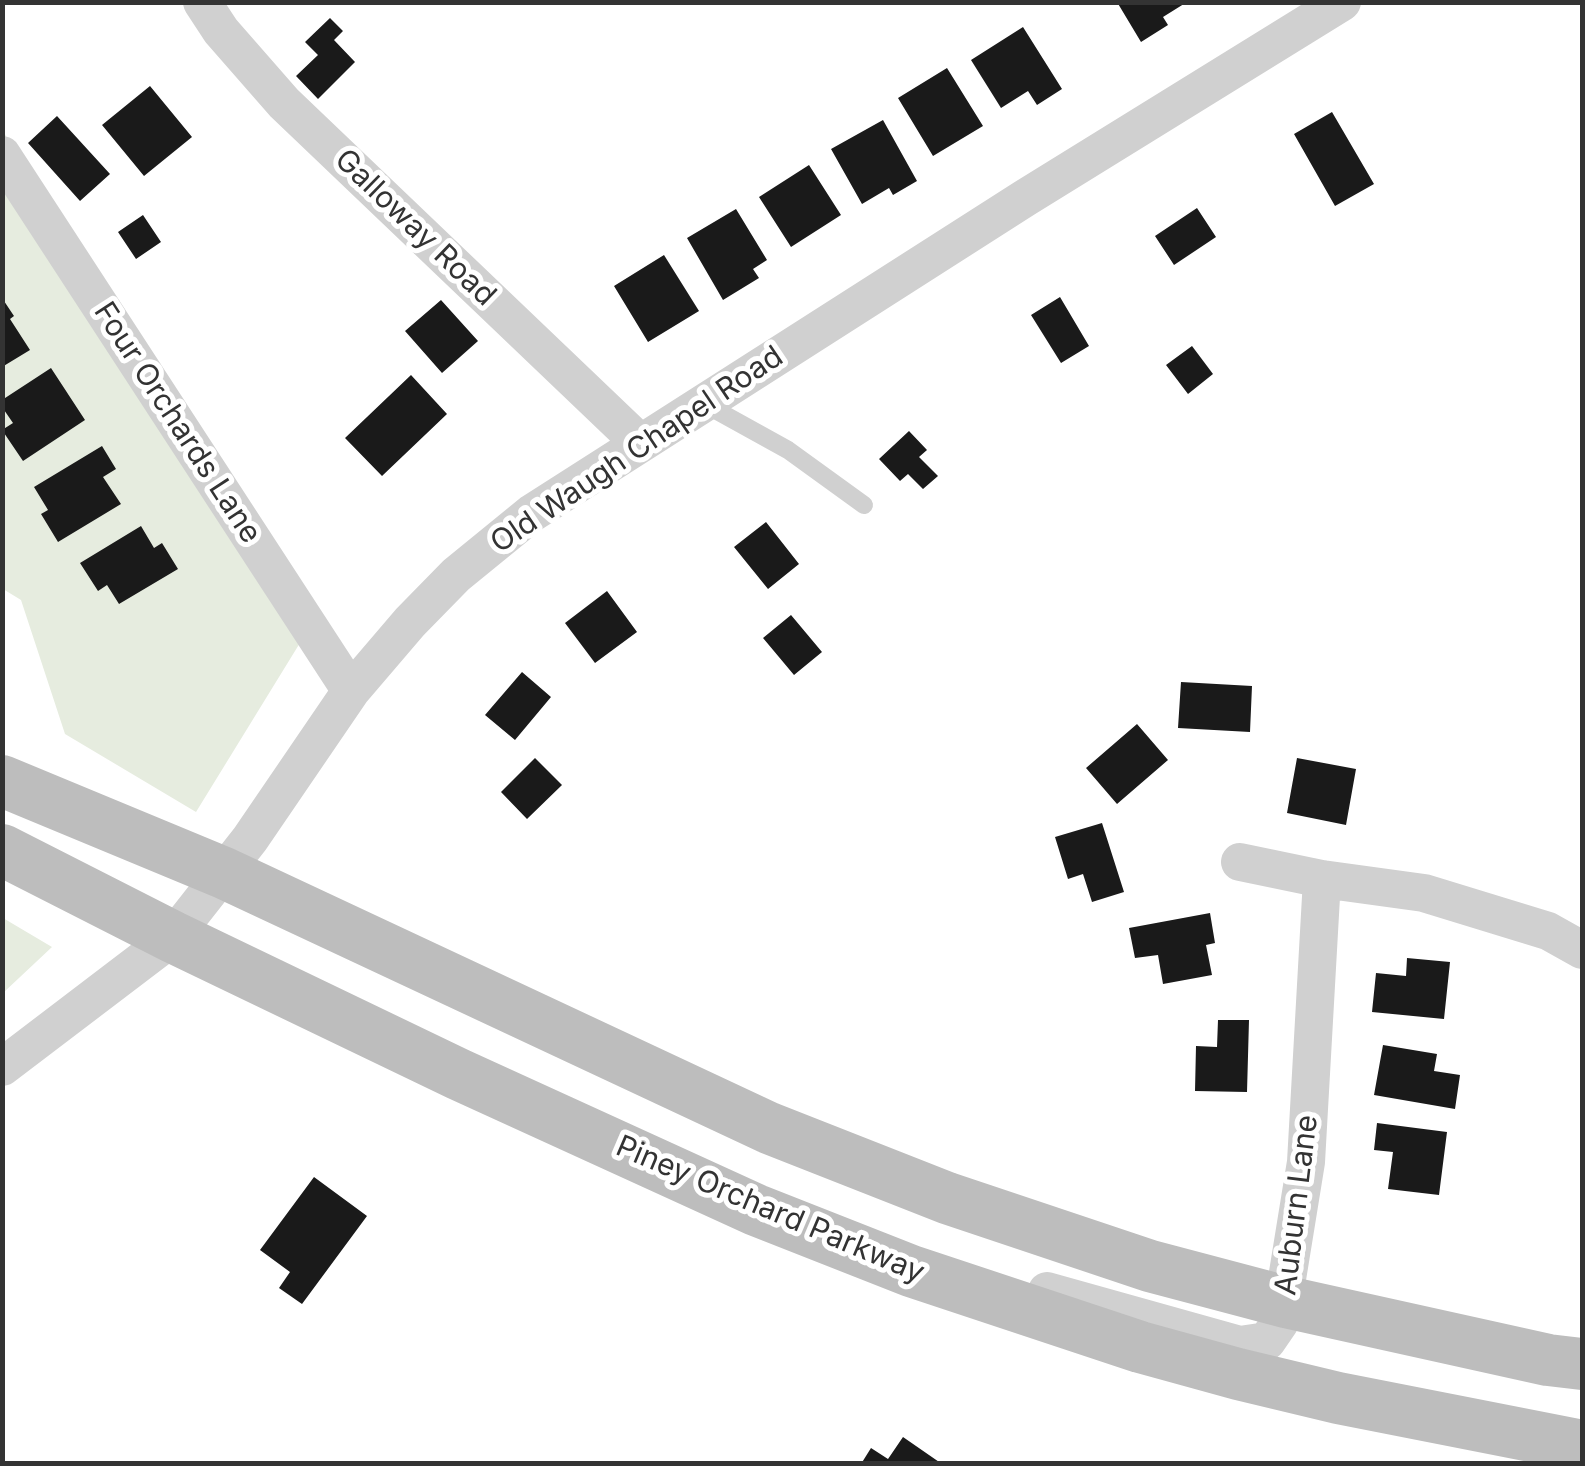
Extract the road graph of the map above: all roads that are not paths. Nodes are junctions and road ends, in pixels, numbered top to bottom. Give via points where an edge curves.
1 (202, 2) edge
2 (1342, 2) edge
3 (2, 156) edge
4 (702, 403) junction
5 (640, 442) junction
6 (864, 505) dead end
7 (350, 691) junction
8 (2, 780) edge
9 (2, 850) edge
10 (1240, 862) dead end
11 (224, 873) junction
12 (1322, 879) junction
13 (172, 938) junction
14 (1582, 950) edge
15 (2, 1066) edge
16 (911, 1271) junction
17 (1286, 1302) junction
18 (1582, 1364) edge
19 (1582, 1446) edge

1 - 5 street, Galloway Road via 284,103
2 - 4 street, Old Waugh Chapel Road
3 - 7 street, Four Orchards Lane
4 - 5 street, Old Waugh Chapel Road
4 - 6 lane via 788,450
5 - 7 street, Old Waugh Chapel Road via 532,513 456,575
7 - 11 street, Old Waugh Chapel Road
8 - 11 main road
9 - 13 main road, Piney Orchard Parkway
10 - 12 street
11 - 13 street, Old Waugh Chapel Road
11 - 17 main road via 786,1135 984,1211
12 - 14 street via 1424,893 1548,931
12 - 17 street, Auburn Lane via 1306,1162
13 - 15 street, Old Waugh Chapel Road
13 - 16 main road, Piney Orchard Parkway via 756,1210
16 - 17 street, Auburn Lane via 992,1275 1240,1345 1267,1340
16 - 19 main road, Piney Orchard Parkway via 1238,1374
17 - 18 main road

